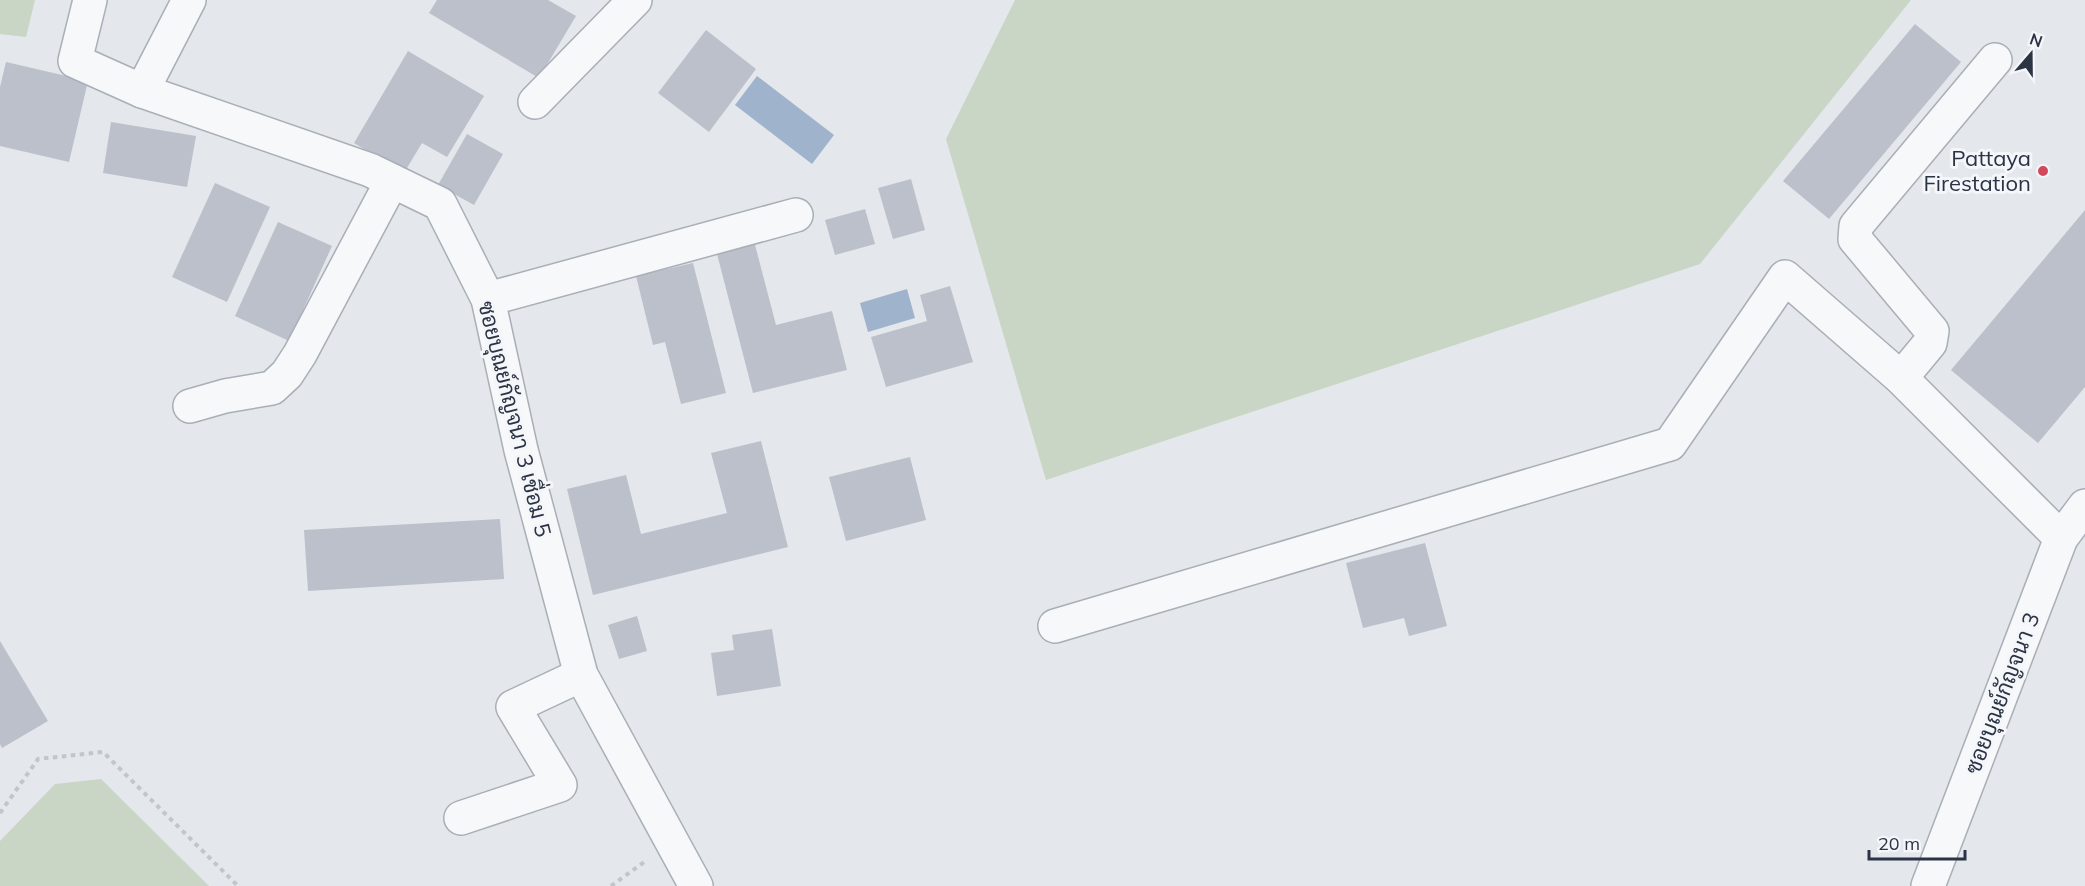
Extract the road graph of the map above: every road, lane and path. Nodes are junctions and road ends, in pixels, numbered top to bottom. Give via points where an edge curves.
1 (90, 0) edge
2 (189, 0) edge
3 (635, 0) edge
4 (1995, 60) dead end
5 (142, 91) junction
6 (535, 102) dead end
7 (392, 180) junction
8 (796, 215) dead end
9 (488, 299) junction
10 (1901, 378) junction
11 (190, 406) dead end
12 (2085, 506) edge
13 (2061, 538) junction
14 (1055, 626) dead end
15 (581, 675) junction
16 (0, 813) edge
17 (461, 818) dead end
18 (671, 843) junction
19 (238, 886) edge
20 (611, 886) edge
21 (696, 886) edge
22 (1928, 886) edge

1 - 5 street, ซอยบุณย์กัญจนา 3 เชื่อม 5 via 75,61
2 - 5 street
3 - 6 street
4 - 10 street via 1856,226 1855,240 1932,331 1930,343
5 - 7 street, ซอยบุณย์กัญจนา 3 เชื่อม 5
7 - 9 street, ซอยบุณย์กัญจนา 3 เชื่อม 5 via 440,204
7 - 11 street via 287,374 272,388
8 - 9 street
9 - 15 street, ซอยบุณย์กัญจนา 3 เชื่อม 5 via 521,450
10 - 13 street
10 - 14 street via 1785,278 1670,444
12 - 13 street, ซอยบุณย์กัญจนา 3
13 - 22 street, ซอยบุณย์กัญจนา 3
15 - 17 street via 513,707 560,785
15 - 18 street, ซอยบุณย์กัญจนา 3 เชื่อม 5
16 - 19 path via 38,759 103,752
18 - 20 path
18 - 21 street, ซอยบุณย์กัญจนา 3 เชื่อม 5

